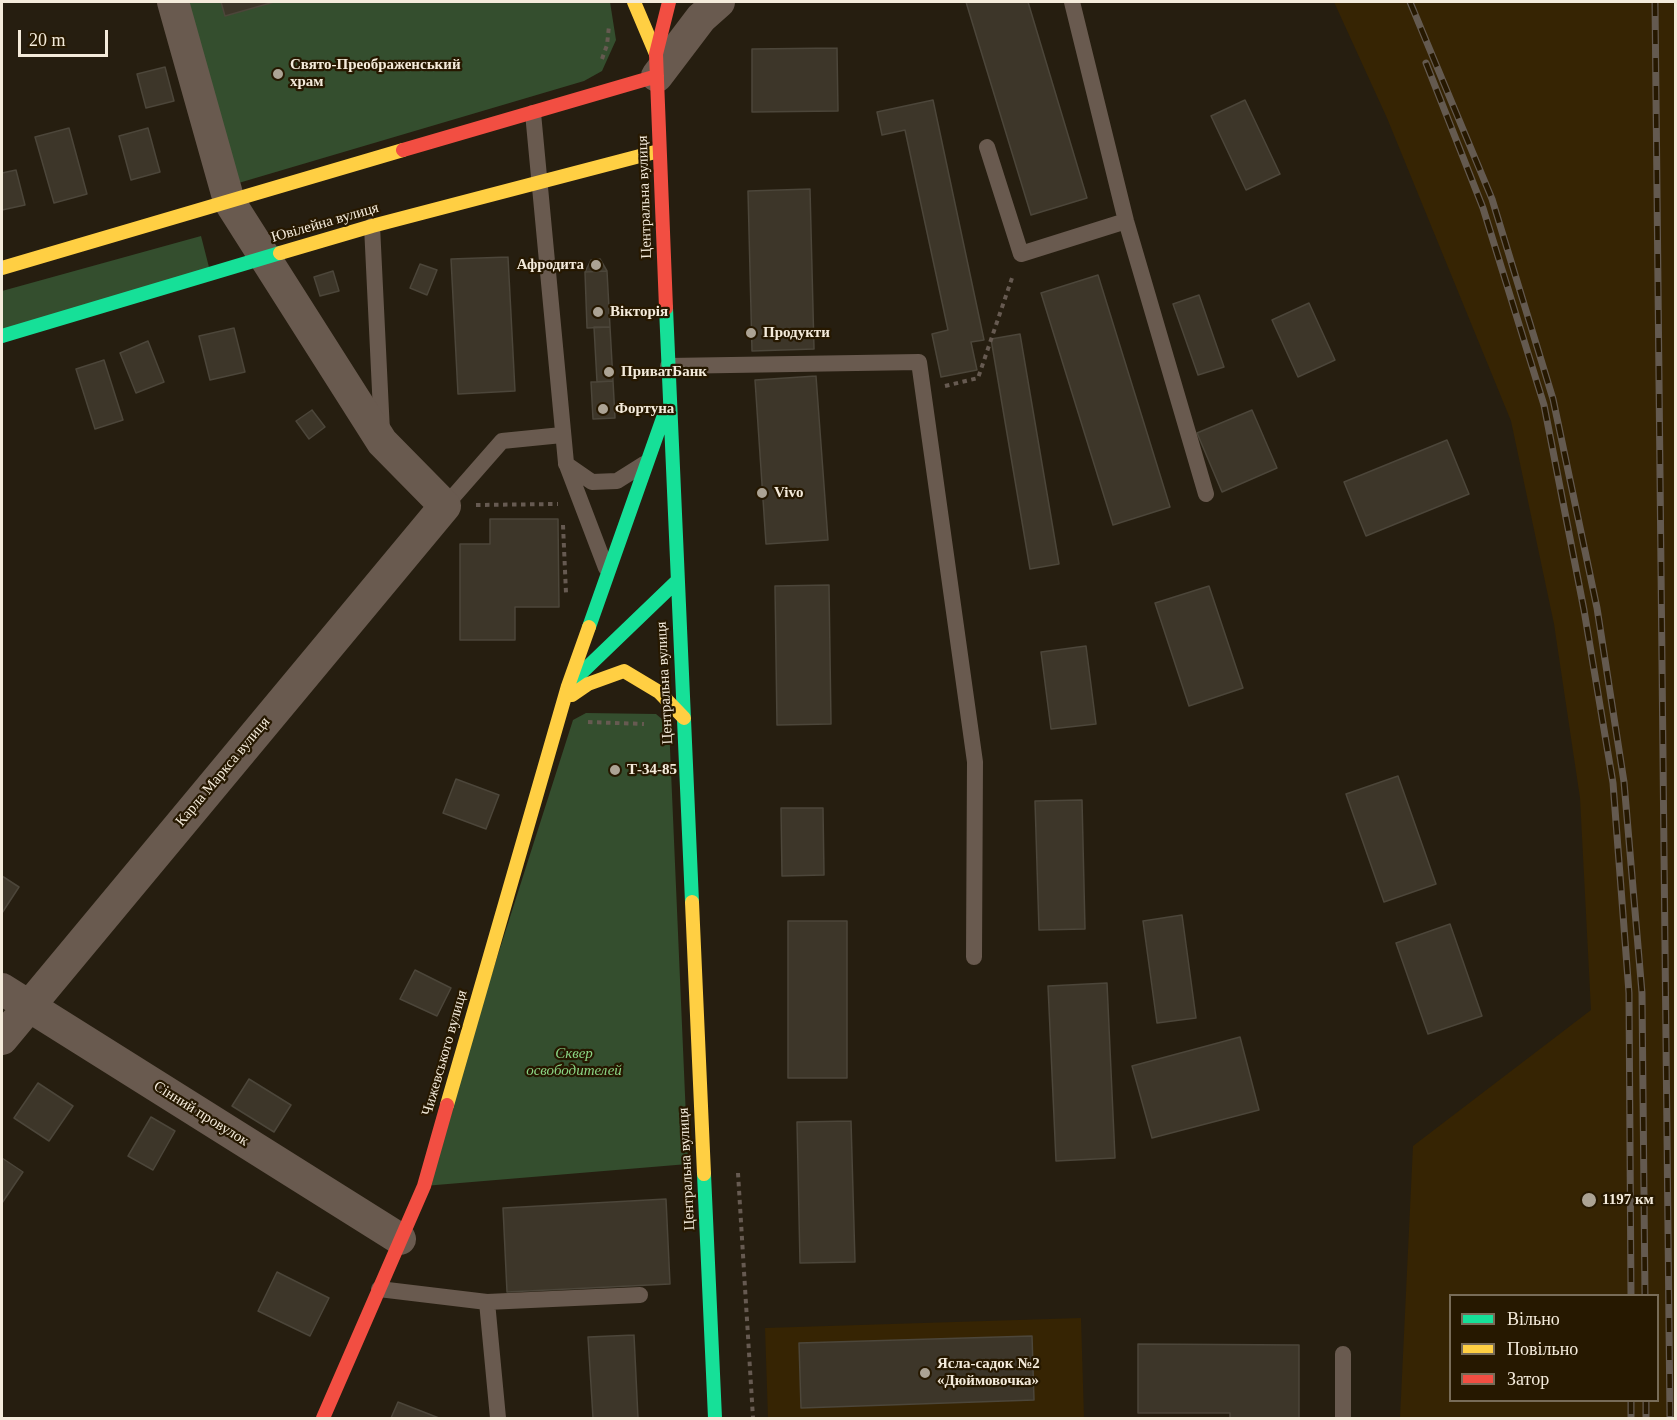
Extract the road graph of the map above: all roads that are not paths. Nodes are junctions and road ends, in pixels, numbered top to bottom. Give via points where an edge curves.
1 (173, 2) edge
2 (634, 2) edge
3 (669, 2) edge
4 (719, 2) edge
5 (1072, 2) edge
6 (657, 65) junction
7 (533, 113) junction
8 (987, 147) dead end
9 (659, 151) junction
10 (538, 183) junction
11 (230, 201) junction
12 (1126, 221) junction
13 (372, 226) junction
14 (264, 257) junction
15 (2, 268) edge
16 (2, 336) edge
17 (668, 366) junction
18 (669, 400) junction
19 (562, 435) junction
20 (382, 442) junction
21 (647, 462) junction
22 (566, 463) junction
23 (1206, 494) dead end
24 (445, 506) junction
25 (608, 572) junction
26 (676, 581) junction
27 (568, 686) junction
28 (563, 701) junction
29 (684, 718) junction
30 (974, 957) dead end
31 (2, 989) edge
32 (29, 1007) junction
33 (2, 1039) edge
34 (400, 1239) junction
35 (379, 1289) junction
36 (640, 1295) dead end
37 (487, 1302) junction
38 (1343, 1354) dead end
39 (323, 1419) edge
40 (498, 1419) edge
41 (715, 1419) edge
42 (1343, 1419) edge

1 - 11 street
2 - 6 street, Центральна вулиця
3 - 6 street, Центральна вулиця
4 - 6 street
5 - 12 lane
6 - 7 street
6 - 9 street, Центральна вулиця
7 - 10 lane
7 - 11 street
8 - 12 lane via 1021,254
9 - 10 street, Ювілейна вулиця
9 - 17 street, Центральна вулиця
10 - 13 street, Ювілейна вулиця
10 - 19 lane
11 - 14 street
11 - 15 street
12 - 23 lane
13 - 14 street, Ювілейна вулиця
13 - 20 lane
14 - 16 street, Ювілейна вулиця
14 - 20 street
17 - 18 street, Центральна вулиця
17 - 30 lane via 919,362 975,762
18 - 21 street, Чижевського вулиця
18 - 26 street, Центральна вулиця
19 - 22 lane
19 - 24 lane via 502,441
20 - 24 street
21 - 22 lane via 617,481 600,482 592,482
21 - 25 street, Чижевського вулиця
22 - 25 lane
24 - 32 street, Карла Маркса вулиця
25 - 27 street, Чижевського вулиця
26 - 27 street
26 - 29 street, Центральна вулиця
27 - 28 street, Чижевського вулиця
28 - 29 street via 588,684 624,671 659,692
28 - 34 street, Чижевського вулиця via 424,1186
29 - 41 street, Центральна вулиця
31 - 32 street, Сінний провулок
32 - 33 street, Карла Маркса вулиця
32 - 34 street, Сінний провулок
34 - 35 street, Чижевського вулиця
35 - 37 lane
35 - 39 street, Чижевського вулиця
36 - 37 lane
37 - 40 lane
38 - 42 lane

